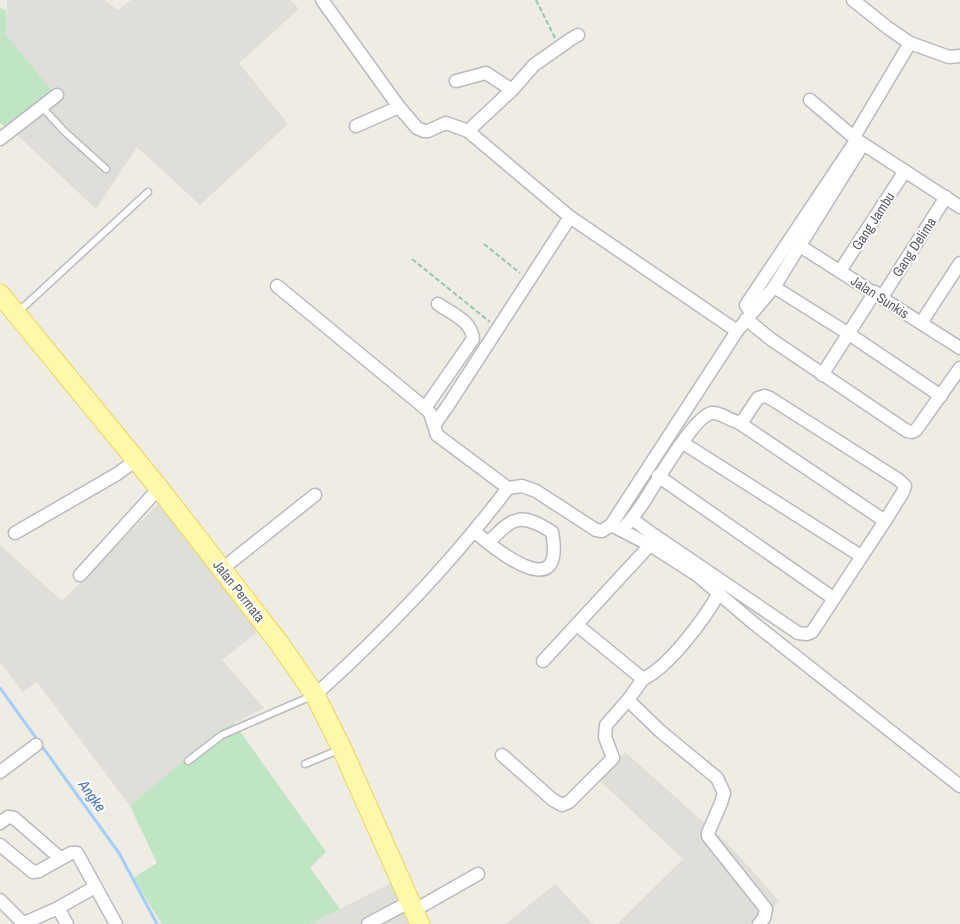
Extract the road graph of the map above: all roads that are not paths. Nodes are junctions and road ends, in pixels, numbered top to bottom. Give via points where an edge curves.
1 (322, 0) edge
2 (853, 0) edge
3 (578, 35) dead end
4 (910, 43) junction
5 (960, 56) edge
6 (456, 81) dead end
7 (512, 90) junction
8 (57, 95) dead end
9 (810, 100) dead end
10 (42, 107) junction
11 (398, 107) junction
12 (356, 126) dead end
13 (468, 132) junction
14 (0, 139) edge
15 (858, 140) junction
16 (106, 169) dead end
17 (905, 171) junction
18 (148, 192) dead end
19 (946, 197) junction
20 (960, 207) edge
21 (570, 218) junction
22 (800, 246) junction
23 (784, 259) junction
24 (960, 263) edge
25 (840, 271) junction
26 (277, 286) dead end
27 (774, 287) junction
28 (0, 294) edge
29 (878, 295) junction
30 (438, 304) dead end
31 (16, 314) junction
32 (749, 316) junction
33 (921, 323) junction
34 (737, 330) junction
35 (849, 334) junction
36 (960, 348) edge
37 (960, 368) edge
38 (822, 375) junction
39 (941, 396) junction
40 (426, 408) junction
41 (738, 422) junction
42 (434, 425) junction
43 (683, 443) junction
44 (136, 460) junction
45 (658, 476) junction
46 (159, 488) junction
47 (508, 488) junction
48 (315, 495) dead end
49 (632, 519) junction
50 (885, 521) junction
51 (616, 528) junction
52 (474, 531) junction
53 (15, 533) dead end
54 (488, 543) junction
55 (650, 545) junction
56 (861, 556) junction
57 (222, 570) junction
58 (80, 575) dead end
59 (719, 593) junction
60 (833, 598) junction
61 (577, 625) junction
62 (543, 661) dead end
63 (643, 679) junction
64 (315, 695) junction
65 (628, 700) junction
66 (36, 745) dead end
67 (342, 749) junction
68 (502, 755) dead end
69 (188, 761) dead end
70 (305, 764) dead end
71 (0, 772) edge
72 (960, 786) edge
73 (0, 823) edge
74 (0, 845) edge
75 (60, 858) junction
76 (478, 874) dead end
77 (95, 887) junction
78 (0, 900) edge
79 (58, 908) junction
80 (414, 912) edge
81 (23, 924) edge
82 (67, 924) edge
83 (116, 924) edge
84 (368, 924) edge
85 (759, 924) edge

1 - 11 street
2 - 4 street
3 - 7 street via 534,64
4 - 5 street via 949,57
4 - 15 street
6 - 7 street via 486,73
7 - 13 street
8 - 10 street
9 - 15 street
10 - 14 street
10 - 16 lane
11 - 12 street
11 - 13 street via 424,132 446,123
13 - 21 street
15 - 17 street
15 - 22 street
15 - 23 street
17 - 19 street
17 - 25 street, Gang Jambu
18 - 31 lane
19 - 20 street
19 - 29 street, Gang Delima
21 - 34 street
21 - 42 street
22 - 23 street
22 - 25 street, Jalan Sunkis
23 - 27 street
23 - 32 street via 746,305
24 - 33 street
25 - 29 street, Jalan Sunkis
26 - 40 street
27 - 32 street
27 - 35 street
28 - 31 main road, Jalan Permata
29 - 33 street, Jalan Sunkis
29 - 35 street, Gang Delima
30 - 40 street via 468,324 473,331 473,339
31 - 44 main road, Jalan Permata
32 - 34 street
32 - 38 street via 772,340
33 - 36 street, Jalan Sunkis
34 - 51 street
35 - 38 street, Gang Delima
35 - 39 street
37 - 39 street
38 - 39 street via 912,432
40 - 42 street
41 - 43 street via 720,414 706,415
41 - 50 street
41 - 50 street via 744,420 758,398 765,396 899,480 904,486 903,492
42 - 47 street via 436,435
43 - 45 street
43 - 56 street
44 - 46 main road, Jalan Permata
44 - 53 street
45 - 49 street
45 - 60 street
46 - 57 main road, Jalan Permata
46 - 58 street
47 - 51 street via 522,486 536,492 596,530
47 - 52 street
48 - 57 street
49 - 51 street
49 - 60 street via 802,634 812,632
50 - 56 street
51 - 55 street
52 - 54 street
52 - 64 street via 358,656
54 - 54 street via 531,569 547,568 553,561 552,532 525,519 517,519 504,527
55 - 59 street via 698,575
55 - 61 street
56 - 60 street
57 - 64 main road, Jalan Permata
59 - 63 street via 668,662
59 - 72 street
61 - 62 street
61 - 63 street
63 - 65 street
64 - 67 main road, Jalan Permata
64 - 69 lane via 222,734
65 - 68 street via 604,729 614,758 569,802 562,805 553,800
65 - 85 street via 717,778 722,786 724,793 708,836 763,905 766,913
66 - 71 street
67 - 70 lane
67 - 80 main road, Jalan Permata
73 - 75 street via 8,817 14,818
74 - 75 street via 33,872
75 - 77 street via 77,853
76 - 80 street
77 - 79 street
77 - 83 street
78 - 81 street
79 - 81 street
79 - 82 street
80 - 84 street

